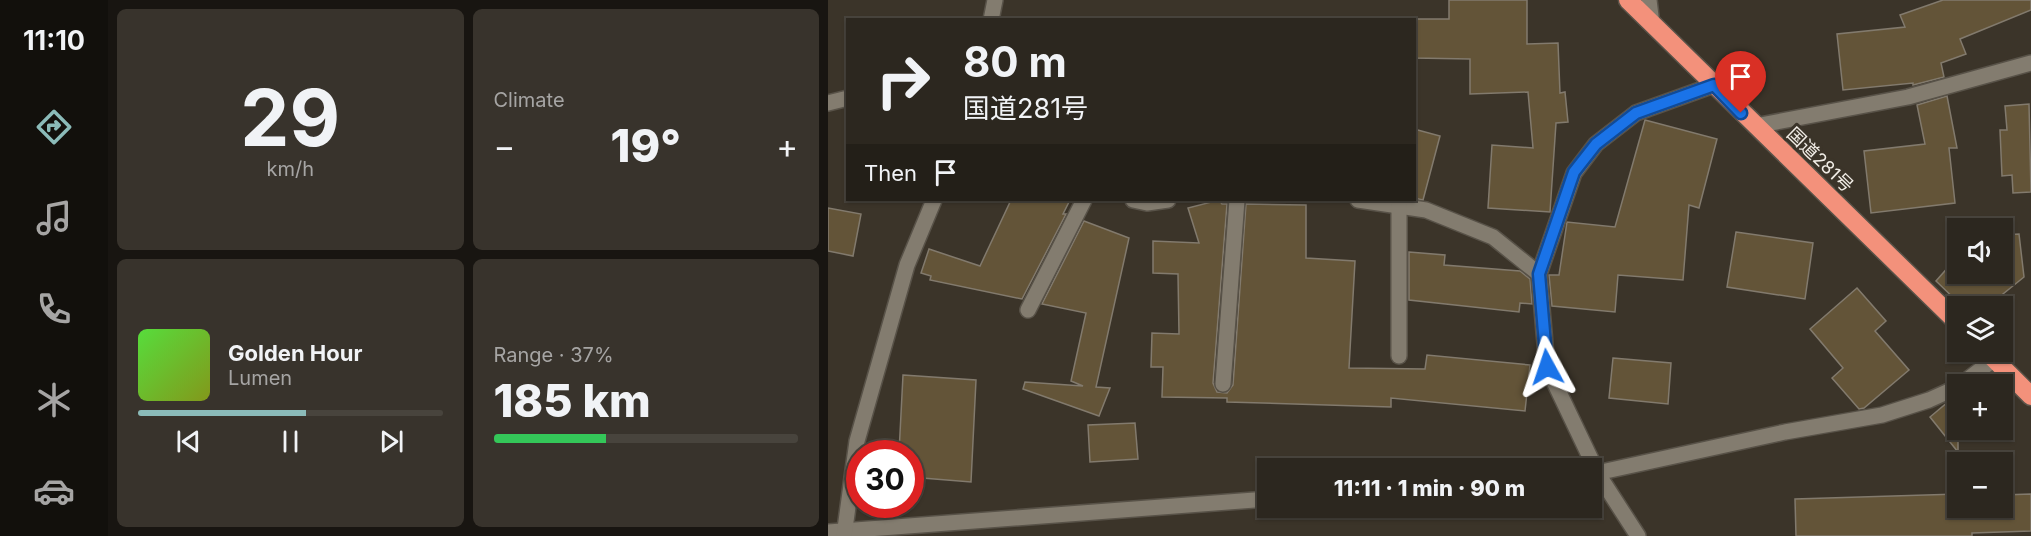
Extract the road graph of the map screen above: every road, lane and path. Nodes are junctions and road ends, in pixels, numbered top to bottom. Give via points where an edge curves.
1 (995, 0) edge
2 (1629, 0) edge
3 (1649, 0) edge
4 (991, 18) edge
5 (1652, 24) junction
6 (2031, 63) edge
7 (1714, 85) junction
8 (846, 99) edge
9 (828, 103) edge
10 (1755, 126) junction
11 (934, 201) edge
12 (1083, 201) edge
13 (1138, 201) edge
14 (1160, 201) edge
15 (1237, 201) edge
16 (1365, 201) edge
17 (1398, 206) junction
18 (1539, 274) junction
19 (1028, 310) dead end
20 (1947, 312) edge
21 (1399, 356) dead end
22 (1983, 362) edge
23 (1997, 362) edge
24 (1972, 374) edge
25 (1223, 384) dead end
26 (1947, 392) edge
27 (2031, 396) edge
28 (1588, 458) edge
29 (1602, 472) edge
30 (1602, 484) edge
31 (1257, 500) edge
32 (828, 532) edge
33 (844, 533) edge
34 (1638, 536) edge

1 - 4 street
2 - 5 highway, 国道281号
3 - 5 street
5 - 7 highway, 国道281号
6 - 10 street via 1908,97
7 - 10 highway, 国道281号
7 - 18 street via 1636,113 1596,144 1574,172
8 - 9 street
10 - 20 highway, 国道281号
11 - 33 street via 907,266 857,441
12 - 19 street
13 - 14 street
15 - 25 street
16 - 17 street
17 - 18 street via 1426,210 1493,237
17 - 21 street
18 - 28 street via 1547,367
22 - 24 street
23 - 27 highway
26 - 29 street via 1882,415
30 - 34 street
31 - 33 street
32 - 33 street

